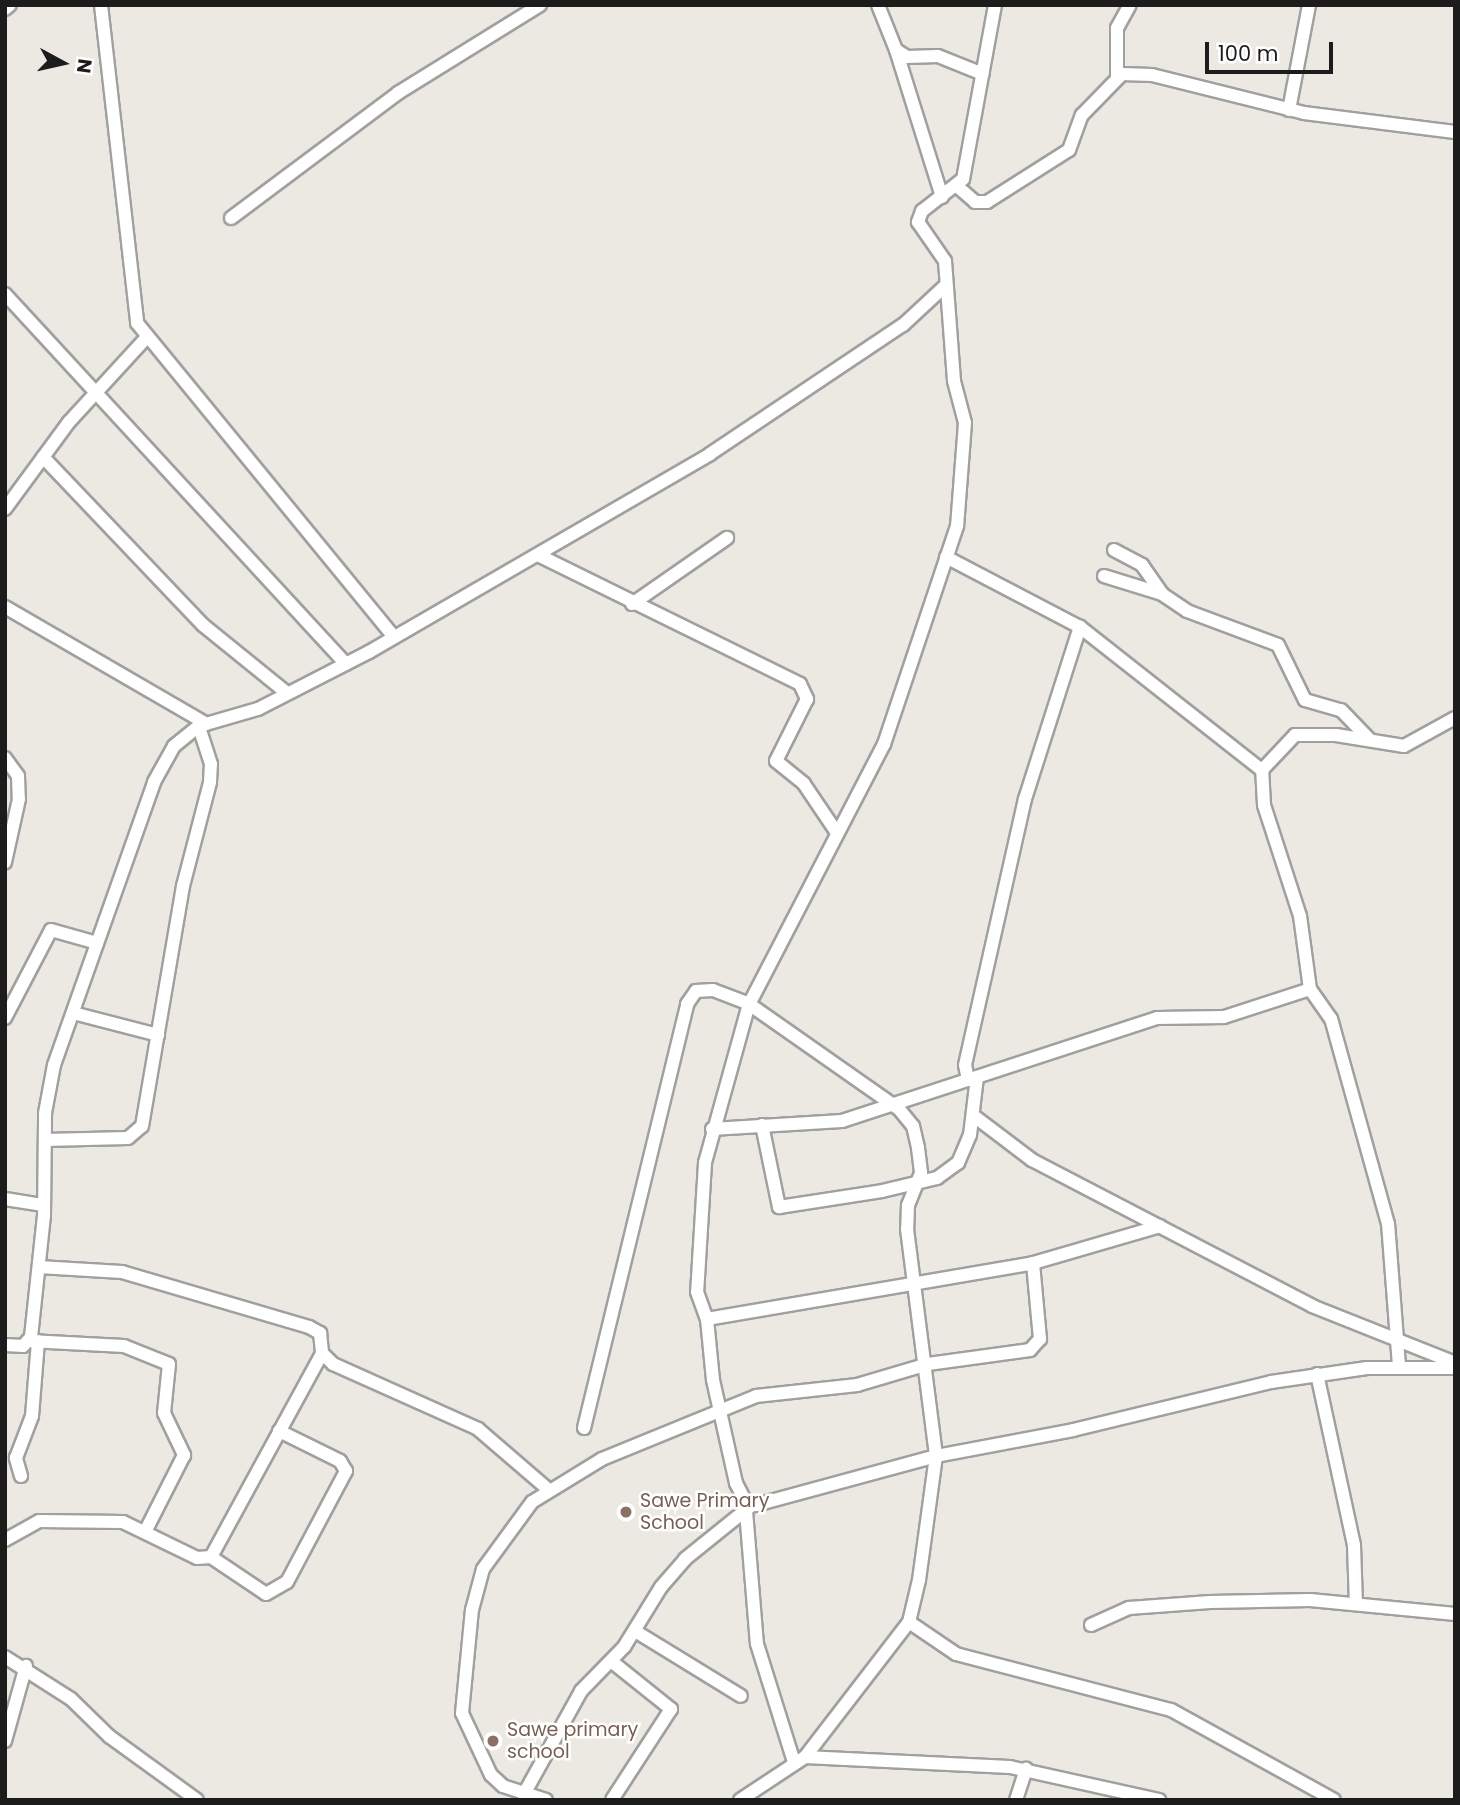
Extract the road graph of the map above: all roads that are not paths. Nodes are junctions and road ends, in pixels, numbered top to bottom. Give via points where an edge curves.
1 (9, 5) edge
2 (101, 5) edge
3 (540, 5) edge
4 (878, 5) edge
5 (995, 5) edge
6 (1130, 5) edge
7 (1309, 5) edge
8 (5, 9) edge
9 (896, 50) junction
10 (983, 74) junction
11 (1117, 76) junction
12 (1289, 110) junction
13 (1455, 132) edge
14 (958, 187) junction
15 (942, 197) junction
16 (231, 218) dead end
17 (945, 286) junction
18 (5, 295) edge
19 (145, 339) junction
20 (93, 394) junction
21 (43, 457) junction
22 (6, 508) edge
23 (727, 538) dead end
24 (1114, 550) dead end
25 (538, 555) junction
26 (946, 557) junction
27 (1104, 576) dead end
28 (1162, 594) junction
29 (632, 604) junction
30 (5, 607) edge
31 (1080, 627) junction
32 (393, 636) junction
33 (346, 664) junction
34 (288, 694) junction
35 (1455, 719) edge
36 (204, 725) junction
37 (1369, 739) junction
38 (5, 758) edge
39 (1262, 770) junction
40 (837, 833) junction
41 (5, 862) edge
42 (97, 943) junction
43 (1310, 989) junction
44 (749, 1004) junction
45 (72, 1013) junction
46 (5, 1018) edge
47 (158, 1035) junction
48 (972, 1079) junction
49 (888, 1102) junction
50 (974, 1116) junction
51 (762, 1125) junction
52 (712, 1129) junction
53 (45, 1140) junction
54 (919, 1182) junction
55 (5, 1199) edge
56 (44, 1205) junction
57 (1160, 1226) junction
58 (1033, 1263) junction
59 (39, 1267) junction
60 (915, 1283) junction
61 (707, 1319) junction
62 (34, 1341) junction
63 (1398, 1342) junction
64 (5, 1345) edge
65 (322, 1353) junction
66 (928, 1364) junction
67 (1455, 1365) edge
68 (1399, 1366) junction
69 (1317, 1374) junction
70 (719, 1410) junction
71 (584, 1428) dead end
72 (279, 1430) junction
73 (936, 1456) junction
74 (21, 1476) dead end
75 (549, 1490) junction
76 (749, 1508) junction
77 (146, 1530) junction
78 (5, 1540) edge
79 (211, 1557) junction
80 (1356, 1604) junction
81 (1455, 1614) edge
82 (909, 1622) junction
83 (1091, 1625) dead end
84 (635, 1630) junction
85 (5, 1657) edge
86 (611, 1661) junction
87 (26, 1666) junction
88 (741, 1696) dead end
89 (5, 1741) edge
90 (799, 1760) junction
91 (1026, 1769) junction
92 (503, 1786) junction
93 (524, 1794) junction
94 (197, 1800) edge
95 (500, 1800) edge
96 (546, 1800) edge
97 (612, 1800) edge
98 (740, 1800) edge
99 (1016, 1800) edge
100 (1159, 1800) edge
101 (1334, 1800) edge

1 - 8 street
2 - 19 street via 131,306
3 - 16 street via 398,93
4 - 9 street
5 - 10 street
6 - 11 street via 1117,28
7 - 12 street
9 - 10 street via 907,57 938,56
9 - 15 street
10 - 14 street
11 - 12 street via 1152,75
11 - 14 street via 1082,115 1069,150 987,202 975,202
12 - 13 street
14 - 15 street
15 - 17 street via 922,211 918,222 943,255
17 - 25 street via 903,325 710,454
17 - 26 street via 966,443 964,493
18 - 20 street
19 - 20 street
19 - 32 street via 216,418
20 - 21 street
20 - 33 street
21 - 22 street
21 - 34 street via 204,625
23 - 29 street
24 - 28 street via 1142,565
25 - 29 street
25 - 32 street
26 - 31 street
26 - 40 street via 884,744
27 - 28 street
28 - 37 street via 1187,611 1278,645 1305,700 1341,710
29 - 40 street via 806,690 807,699 776,761 804,784
30 - 36 street
31 - 39 street
31 - 48 street via 1025,799 965,1065
32 - 33 street
33 - 34 street
34 - 36 street via 235,719
35 - 37 street via 1404,746
36 - 42 street via 163,759
36 - 47 street via 210,782 183,886
37 - 39 street via 1295,735
38 - 41 street via 18,776 19,799
39 - 43 street via 1264,805 1300,916
40 - 44 street
42 - 45 street
42 - 46 street via 51,930
43 - 48 street via 1224,1017 1157,1018
43 - 63 street via 1331,1018 1388,1224
44 - 49 street
44 - 52 street
44 - 71 street via 704,988 687,1004
45 - 47 street
45 - 53 street via 47,1093
47 - 53 street via 137,1133 115,1139
48 - 49 street
48 - 50 street
49 - 51 street via 842,1121
49 - 54 street via 913,1126
50 - 54 street via 958,1163 946,1174
50 - 57 street via 1032,1160
51 - 52 street
51 - 54 street via 779,1207
52 - 61 street via 696,1258 697,1292
53 - 56 street
54 - 60 street via 906,1216
55 - 56 street
56 - 59 street
57 - 58 street
57 - 63 street via 1312,1306
58 - 60 street
58 - 66 street via 1040,1339 1036,1345
59 - 62 street
59 - 65 street via 122,1272 303,1324 320,1333
60 - 61 street
60 - 66 street
61 - 70 street
62 - 64 street
62 - 74 street via 32,1416 16,1458
62 - 77 street via 130,1347 169,1364 164,1413 184,1455
63 - 67 street
63 - 68 street
65 - 72 street
65 - 75 street via 333,1364 478,1429
66 - 70 street via 877,1381 756,1396
66 - 73 street
67 - 68 street
68 - 69 street
69 - 73 street
69 - 80 street via 1354,1545
70 - 75 street via 602,1459
70 - 76 street via 736,1483
72 - 79 street
72 - 79 street via 340,1461 346,1471 287,1582 266,1594
73 - 76 street
73 - 82 street
75 - 92 street via 500,1539 483,1569 471,1610 463,1713 481,1760
76 - 84 street via 685,1559
76 - 90 street via 757,1644
77 - 78 street via 122,1522 38,1521
77 - 79 street via 197,1558
80 - 81 street
80 - 83 street via 1284,1599 1151,1605 1110,1614
82 - 90 street
82 - 101 street via 956,1654 1171,1710
84 - 86 street
84 - 88 street
85 - 87 street
86 - 93 street via 581,1691
86 - 97 street via 671,1709
87 - 89 street
87 - 94 street via 110,1737
90 - 91 street
90 - 98 street
91 - 99 street
91 - 100 street
92 - 93 street
92 - 95 street
93 - 96 street

